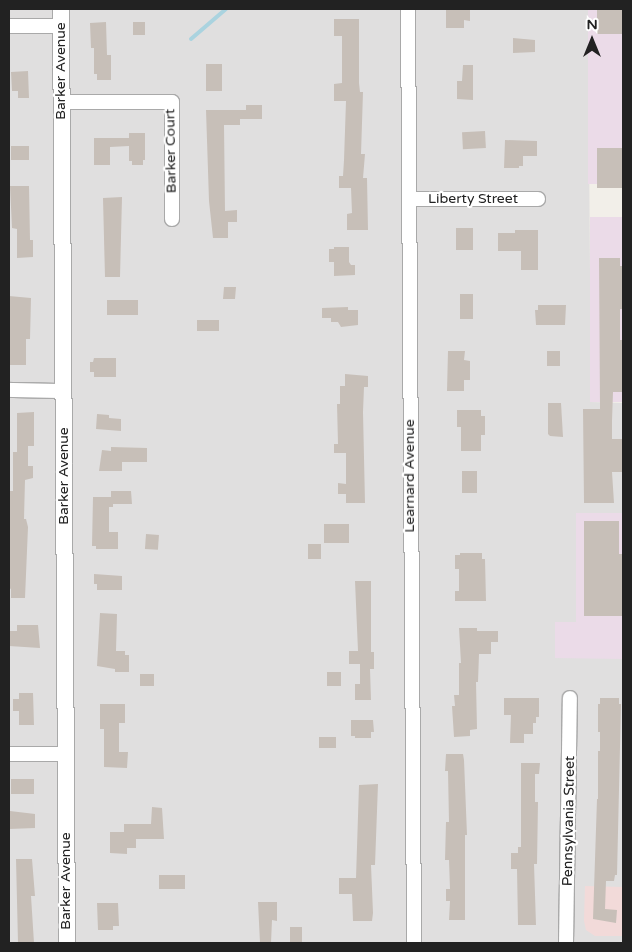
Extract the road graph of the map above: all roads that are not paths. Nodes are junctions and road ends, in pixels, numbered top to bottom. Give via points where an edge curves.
1 (61, 9) edge
2 (408, 9) edge
3 (9, 26) edge
4 (61, 26) junction
5 (62, 102) junction
6 (409, 199) junction
7 (538, 200) dead end
8 (172, 219) dead end
9 (9, 390) edge
10 (63, 391) junction
11 (570, 698) dead end
12 (9, 754) edge
13 (66, 754) junction
14 (67, 943) edge
15 (414, 943) edge
16 (566, 943) edge

1 - 4 street, Barker Avenue
2 - 6 street, Learnard Avenue
3 - 4 street
4 - 5 street, Barker Avenue
5 - 8 street, Barker Court via 172,102
5 - 10 street, Barker Avenue
6 - 7 street, Liberty Street
6 - 15 street, Learnard Avenue
9 - 10 street
10 - 13 street, Barker Avenue
11 - 16 street, Pennsylvania Street
12 - 13 street
13 - 14 street, Barker Avenue

